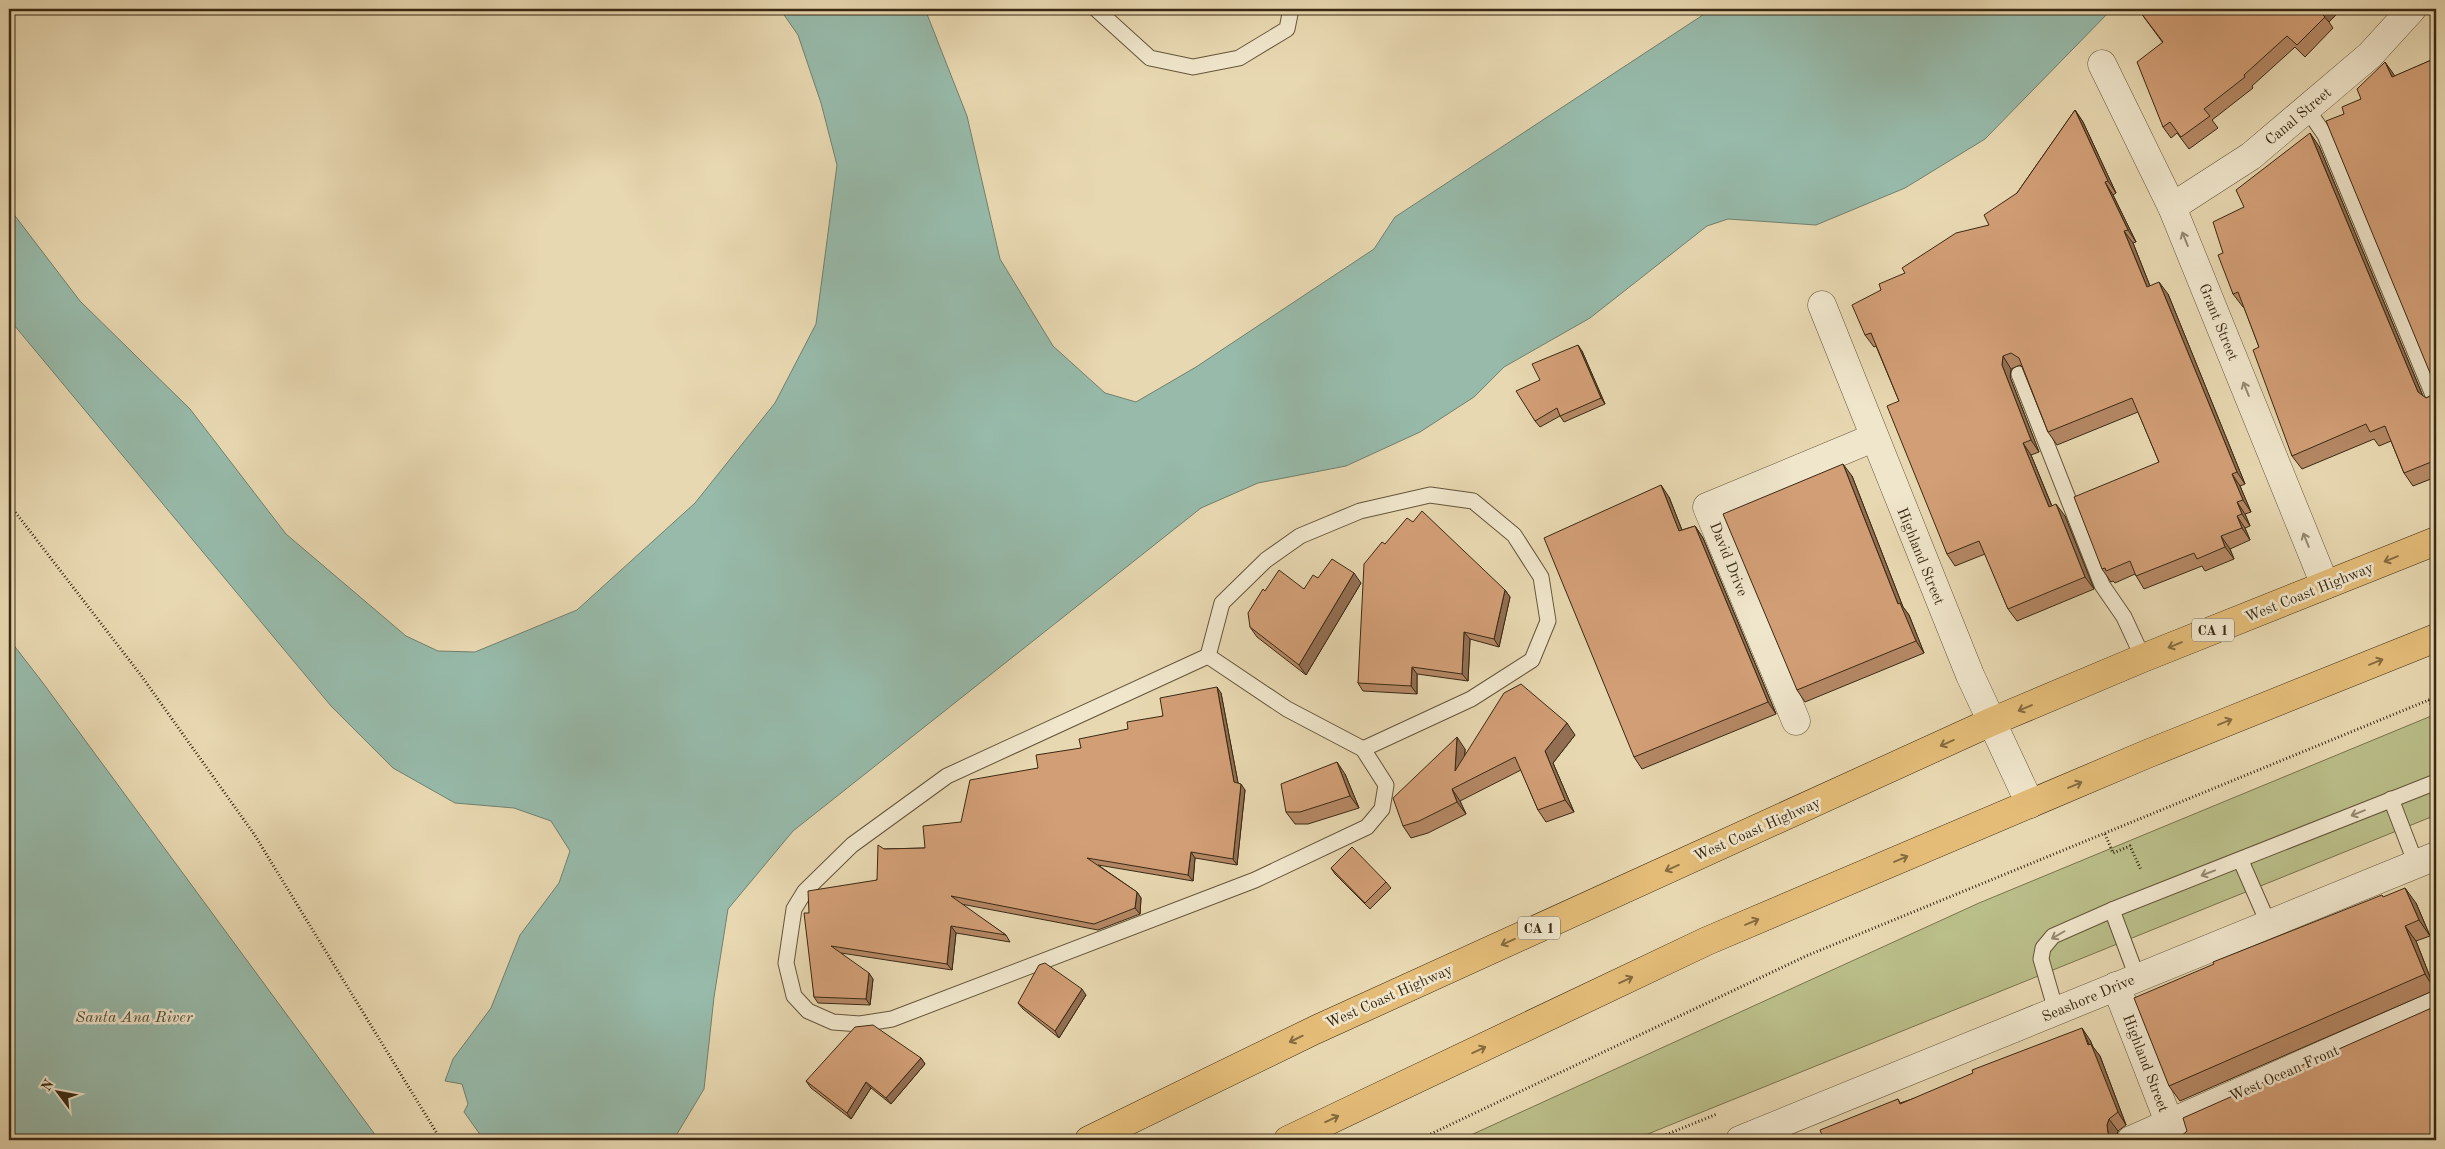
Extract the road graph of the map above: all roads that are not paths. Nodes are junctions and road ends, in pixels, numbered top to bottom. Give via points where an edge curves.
1 (1096, 9) edge
2 (1292, 9) edge
3 (2412, 9) edge
4 (2102, 64) dead end
5 (2307, 109) junction
6 (2172, 208) junction
7 (1822, 305) dead end
8 (2019, 374) edge
9 (2436, 402) edge
10 (1873, 438) junction
11 (2436, 541) edge
12 (2325, 585) junction
13 (2436, 638) edge
14 (1208, 656) junction
15 (2143, 658) junction
16 (1796, 721) dead end
17 (1991, 722) junction
18 (1362, 749) junction
19 (2436, 782) edge
20 (2391, 799) junction
21 (2030, 804) junction
22 (2426, 860) edge
23 (2241, 861) junction
24 (2112, 910) junction
25 (2269, 925) junction
26 (2126, 981) junction
27 (2436, 1005) edge
28 (2056, 1011) junction
29 (1793, 1130) edge
30 (2172, 1132) edge
31 (1089, 1140) edge
32 (1288, 1140) edge
33 (1740, 1140) edge
34 (2131, 1140) edge

1 - 2 lane via 1150,58 1193,67 1239,58 1287,29
3 - 5 street, Canal Street via 2370,55
4 - 6 street, Grant Street
5 - 6 street, Canal Street via 2251,156
5 - 9 lane via 2325,134
12 -> 6 street, Grant Street
7 - 10 street, Highland Street
8 - 15 lane via 2102,584 2124,617
10 - 16 street, David Drive via 1707,507
10 - 17 street, Highland Street
11 -> 12 highway, West Coast Highway / CA 1
12 -> 15 highway, West Coast Highway / CA 1
21 -> 13 highway
14 - 18 lane via 1288,709
14 - 18 lane via 1222,603 1266,560 1300,536 1360,511 1430,495 1473,501 1514,535 1541,577 1548,621 1532,660 1471,699
14 - 18 lane via 947,776 852,844 805,891 794,909 786,963 794,996 808,1011 833,1022 860,1024 892,1019 1255,880 1366,827 1382,810 1386,785
15 -> 17 highway, West Coast Highway / CA 1
17 - 21 street, Highland Street
17 -> 31 highway, West Coast Highway / CA 1 via 1315,1030
19 - 20 lane
20 - 22 lane
20 -> 23 lane
32 -> 21 highway via 1707,941
22 - 25 street, Seashore Drive
23 -> 24 lane
23 - 25 lane
24 - 26 lane
24 -> 28 lane via 2053,936 2043,948 2041,959
25 - 26 street, Seashore Drive
26 - 28 street, Seashore Drive
26 - 30 street, Highland Street
27 - 30 street, West Ocean Front
28 - 29 street, Seashore Drive
29 - 33 street, Seashore Drive
30 - 34 street, West Ocean Front

